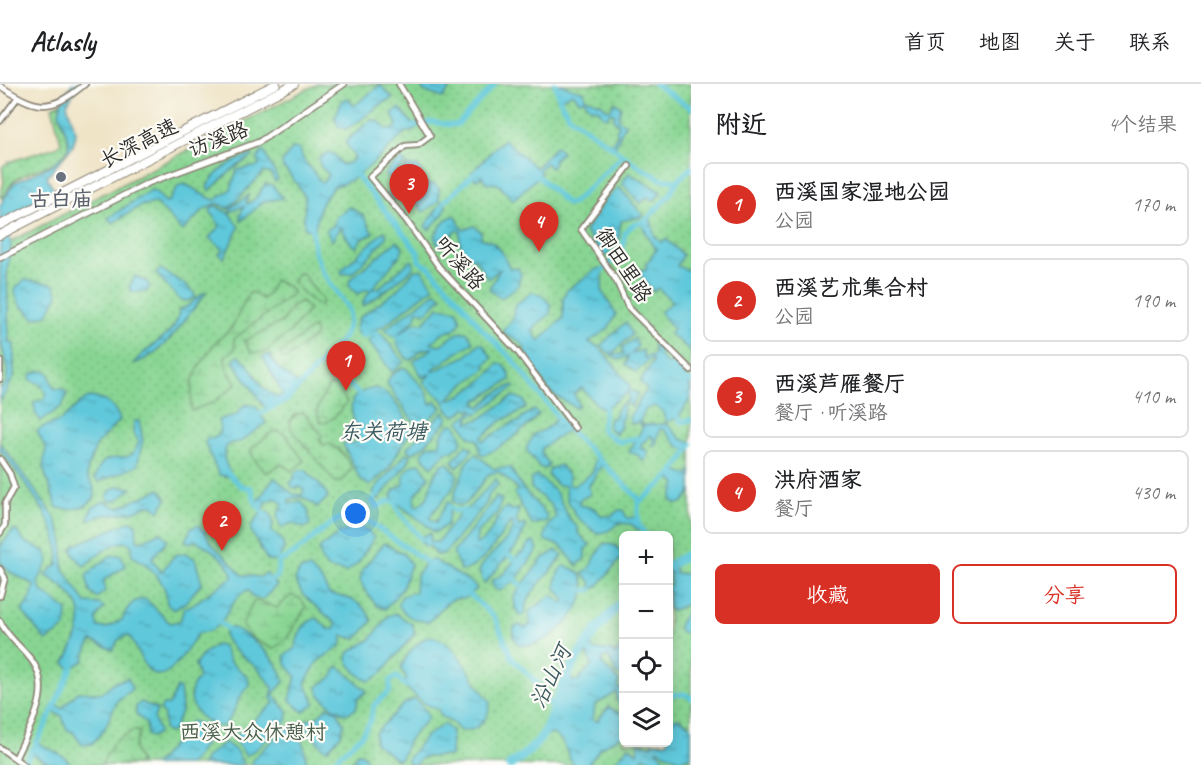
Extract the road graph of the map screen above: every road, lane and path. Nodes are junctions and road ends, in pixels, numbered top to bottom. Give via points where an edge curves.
1 (85, 84) edge
2 (276, 84) edge
3 (294, 84) edge
4 (344, 84) edge
5 (399, 84) edge
6 (0, 86) edge
7 (18, 97) junction
8 (0, 121) edge
9 (629, 166) dead end
10 (0, 225) edge
11 (0, 235) edge
12 (0, 258) edge
13 (0, 360) edge
14 (691, 370) edge
15 (0, 379) edge
16 (574, 428) dead end
17 (0, 459) edge
18 (0, 533) edge
19 (0, 569) edge
20 (0, 596) edge
21 (0, 621) edge
22 (0, 748) edge
23 (16, 757) junction
24 (24, 765) edge

1 - 7 street via 50,105 33,106
2 - 10 highway, 长深高速
3 - 11 highway, 长深高速
4 - 12 street, 访溪路 via 259,142 148,183
5 - 16 street, 听溪路 via 430,136 418,145 405,146 370,177 439,267 517,351
6 - 7 street
7 - 8 street
9 - 14 street, 御田里路 via 581,229 611,272 628,307
13 - 15 street
17 - 18 street via 14,487 5,503 5,525
19 - 20 street via 5,578
21 - 23 street via 36,665 41,686 42,696
22 - 23 street
23 - 24 street

